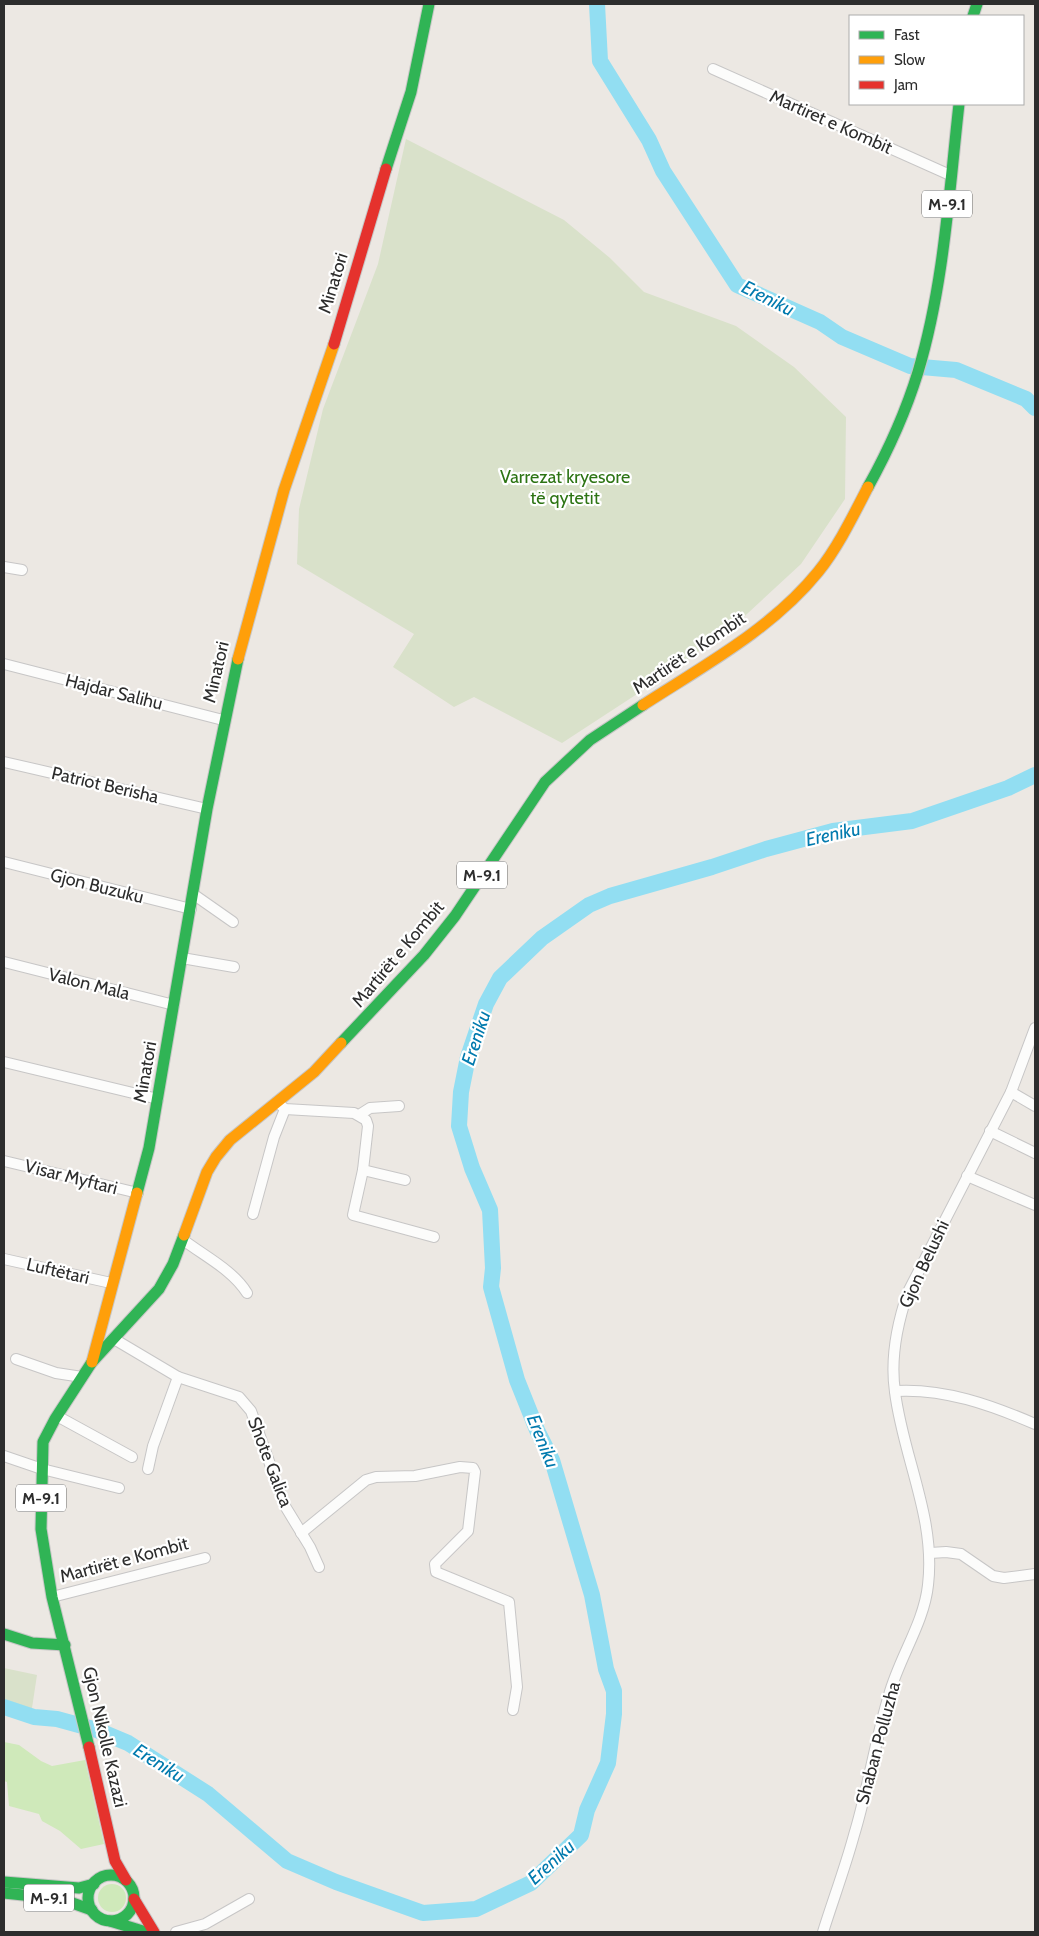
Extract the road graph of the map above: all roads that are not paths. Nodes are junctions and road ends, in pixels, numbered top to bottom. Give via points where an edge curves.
1 (429, 4) edge
2 (712, 69) dead end
3 (959, 105) edge
4 (950, 176) junction
5 (4, 567) edge
6 (22, 570) dead end
7 (4, 664) edge
8 (223, 720) junction
9 (4, 762) edge
10 (207, 808) junction
11 (4, 862) edge
12 (193, 894) junction
13 (190, 909) junction
14 (233, 922) dead end
15 (182, 958) junction
16 (4, 962) edge
17 (234, 967) dead end
18 (174, 1005) junction
19 (1035, 1028) edge
20 (4, 1062) edge
21 (1011, 1092) junction
22 (158, 1099) junction
23 (281, 1105) junction
24 (399, 1106) dead end
25 (1035, 1106) edge
26 (359, 1115) junction
27 (990, 1131) junction
28 (1035, 1152) edge
29 (4, 1161) edge
30 (363, 1170) junction
31 (967, 1176) junction
32 (405, 1180) dead end
33 (138, 1194) junction
34 (1035, 1205) edge
35 (253, 1214) dead end
36 (434, 1237) dead end
37 (182, 1239) junction
38 (4, 1259) edge
39 (111, 1283) junction
40 (247, 1293) dead end
41 (114, 1338) junction
42 (16, 1359) dead end
43 (92, 1362) junction
44 (82, 1377) junction
45 (178, 1377) junction
46 (895, 1391) junction
47 (57, 1416) junction
48 (1035, 1424) edge
49 (4, 1456) edge
50 (132, 1456) dead end
51 (42, 1469) junction
52 (148, 1469) dead end
53 (119, 1488) dead end
54 (301, 1532) junction
55 (930, 1553) junction
56 (205, 1558) dead end
57 (319, 1567) dead end
58 (1035, 1574) edge
59 (52, 1598) junction
60 (4, 1634) edge
61 (65, 1645) junction
62 (513, 1710) dead end
63 (110, 1836) junction
64 (126, 1880) junction
65 (4, 1882) edge
66 (95, 1882) junction
67 (4, 1893) edge
68 (249, 1899) dead end
69 (134, 1900) junction
70 (92, 1910) junction
71 (110, 1921) junction
72 (146, 1932) edge
73 (154, 1932) edge
74 (176, 1932) edge
75 (823, 1932) edge

1 - 8 main road, Minatori via 411,92 330,356 284,490 243,634
2 - 4 street, Martiret e Kombit
3 - 4 main road, Martirët e Kombit / M-9.1
4 - 23 main road, Martirët e Kombit / M-9.1 via 935,304 918,372 870,484 842,536 805,588 733,647 590,740 545,782 455,916 424,955
5 - 6 street
7 - 8 street, Hajdar Salihu
8 - 10 main road, Minatori
9 - 10 street, Patriot Berisha
10 - 12 main road, Minatori
11 - 13 street, Gjon Buzuku
12 - 13 main road, Minatori
12 - 14 street
13 - 15 main road, Minatori
15 - 17 street
15 - 18 main road, Minatori
16 - 18 street, Valon Mala
18 - 22 main road, Minatori
19 - 21 street, Gjon Belushi
20 - 22 street
21 - 25 street
21 - 27 street, Gjon Belushi
22 - 33 main road, Minatori
23 - 26 street
23 - 35 street
23 - 37 main road, Martirët e Kombit / M-9.1 via 230,1140 216,1157 207,1172
24 - 26 street via 370,1108
26 - 30 street via 368,1126
27 - 28 street
27 - 31 street, Gjon Belushi
29 - 33 street, Visar Myftari
30 - 32 street
30 - 36 street via 353,1215
31 - 34 street
31 - 46 street, Gjon Belushi via 908,1292 895,1341
33 - 39 main road, Minatori
37 - 40 street via 240,1281
37 - 41 main road, Martirët e Kombit / M-9.1 via 174,1264 160,1289
38 - 39 street, Luftëtari
39 - 43 main road, Minatori
41 - 43 main road, Martirët e Kombit / M-9.1
41 - 45 street, Shote Galica
42 - 44 street via 56,1373
43 - 44 main road, Martirët e Kombit / M-9.1
44 - 47 main road, Martirët e Kombit / M-9.1
45 - 52 street
45 - 54 street, Shote Galica via 239,1396 251,1411 285,1506
46 - 48 street via 958,1396
46 - 55 street, Gjon Belushi via 920,1491
47 - 50 street
47 - 51 main road, Martirët e Kombit / M-9.1 via 43,1442
49 - 51 street
51 - 53 street
51 - 59 main road, Martirët e Kombit / M-9.1 via 41,1530
54 - 57 street, Shote Galica
54 - 62 street, Shote Galica via 366,1480 439,1473 460,1467 474,1468 468,1531 435,1564 434,1569 509,1602 517,1687
55 - 58 street via 961,1554 993,1576 1004,1578
55 - 75 street, Shaban Polluzha via 922,1612 889,1694 854,1834
56 - 59 street, Martirët e Kombit
59 - 61 main road, Martirët e Kombit / M-9.1
60 - 61 main road via 32,1643
61 - 63 main road, Gjon Nikolle Kazazi / M-9.1
63 - 64 main road, M-9.1 via 117,1867
63 - 66 main road, M-9.1
64 - 66 main road, M-9.1 via 112,1875
64 - 69 main road, M-9.1 via 134,1892
65 - 66 main road, M-9.1 via 68,1888
66 - 70 main road, M-9.1 via 89,1897
67 - 70 main road, M-9.1 via 67,1900
68 - 74 street via 205,1924
69 - 71 main road via 129,1913
69 - 73 main road
70 - 71 main road, M-9.1
71 - 72 main road

